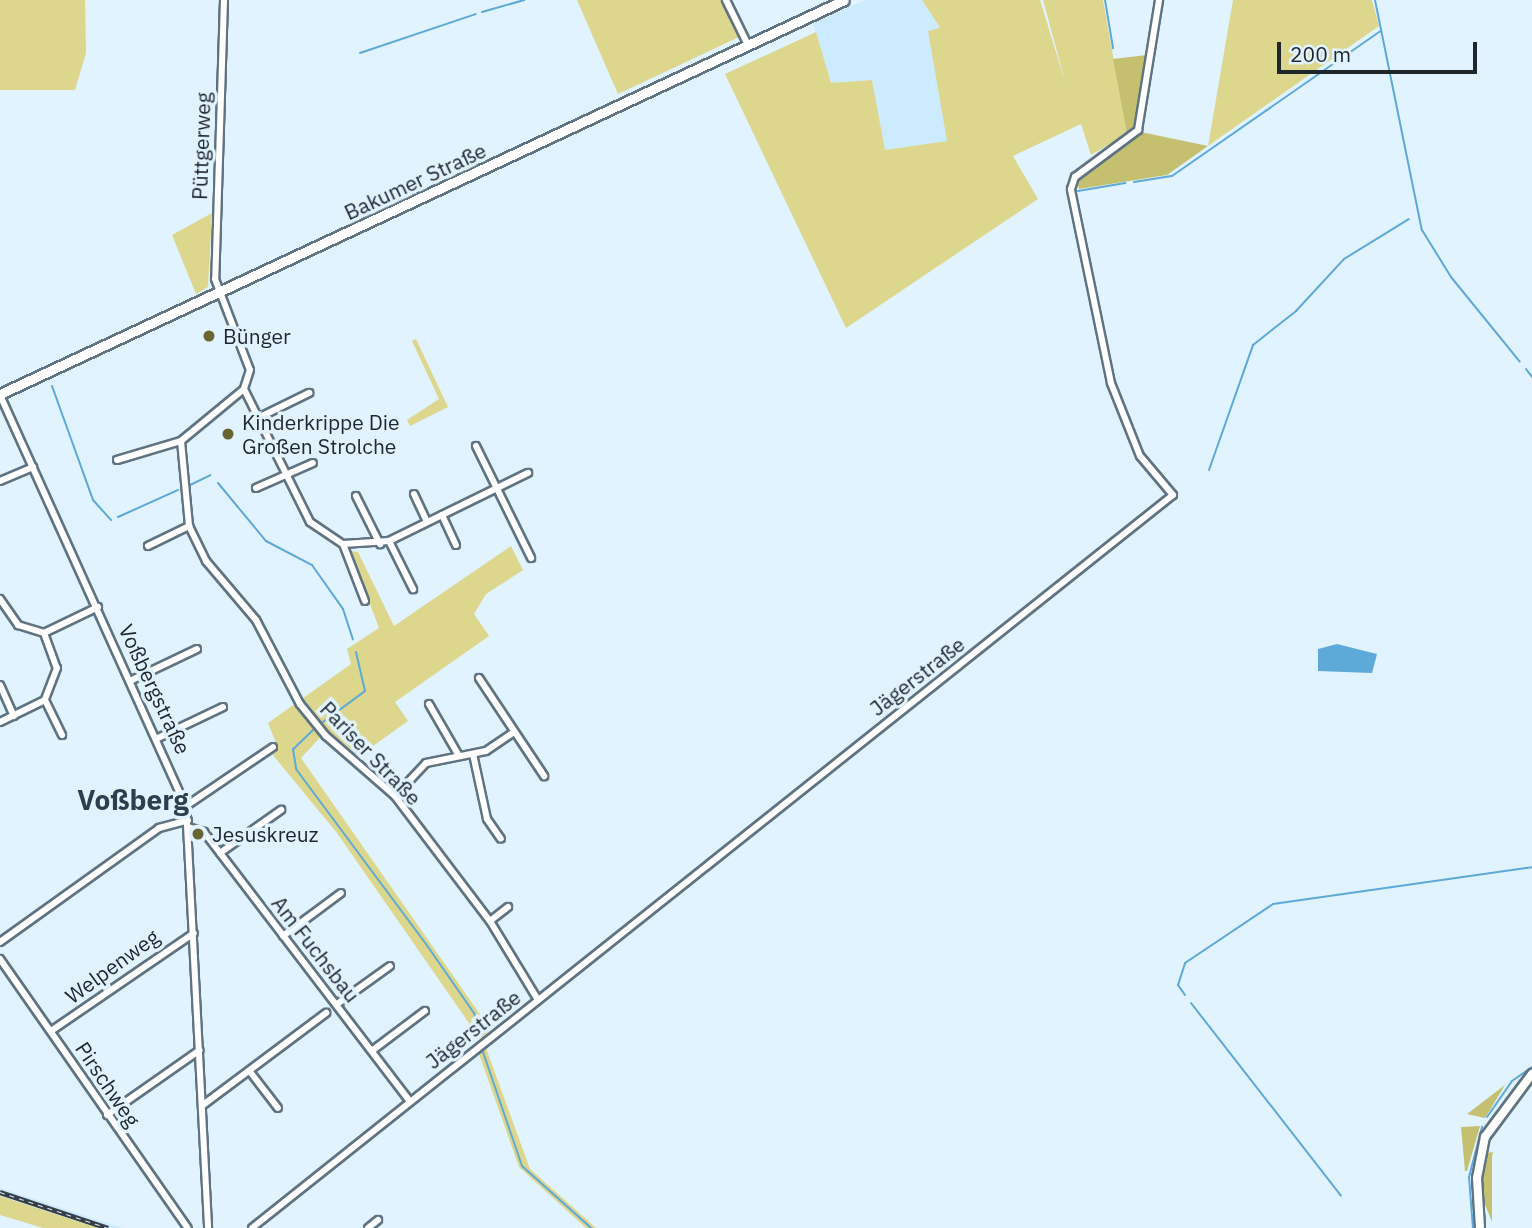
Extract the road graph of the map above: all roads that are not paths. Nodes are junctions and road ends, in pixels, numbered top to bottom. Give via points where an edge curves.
1 (225, 0) edge
2 (726, 0) edge
3 (844, 0) edge
4 (1159, 0) edge
5 (748, 45) junction
6 (221, 293) junction
7 (244, 389) junction
8 (309, 393) dead end
9 (0, 395) edge
10 (260, 417) junction
11 (181, 442) junction
12 (476, 446) dead end
13 (117, 460) dead end
14 (313, 463) dead end
15 (33, 467) junction
16 (528, 473) dead end
17 (286, 474) junction
18 (0, 481) edge
19 (256, 488) dead end
20 (496, 489) junction
21 (414, 494) dead end
22 (356, 496) dead end
23 (443, 515) junction
24 (428, 522) junction
25 (188, 526) junction
26 (389, 541) junction
27 (343, 544) junction
28 (380, 544) junction
29 (456, 545) dead end
30 (148, 546) dead end
31 (531, 558) dead end
32 (413, 589) dead end
33 (0, 599) edge
34 (365, 601) dead end
35 (98, 607) junction
36 (44, 633) junction
37 (197, 649) dead end
38 (479, 678) dead end
39 (132, 680) junction
40 (0, 685) edge
41 (45, 700) junction
42 (429, 704) dead end
43 (223, 707) dead end
44 (14, 716) junction
45 (0, 722) edge
46 (513, 733) junction
47 (62, 735) dead end
48 (158, 738) junction
49 (273, 747) dead end
50 (473, 754) junction
51 (459, 756) junction
52 (544, 776) dead end
53 (395, 796) junction
54 (186, 806) junction
55 (281, 810) dead end
56 (188, 823) junction
57 (501, 839) dead end
58 (220, 853) junction
59 (341, 893) dead end
60 (508, 907) dead end
61 (490, 921) junction
62 (194, 933) junction
63 (283, 936) junction
64 (0, 942) edge
65 (0, 959) edge
66 (390, 966) dead end
67 (538, 1000) junction
68 (337, 1004) junction
69 (425, 1012) dead end
70 (326, 1013) dead end
71 (51, 1031) junction
72 (200, 1050) junction
73 (373, 1050) junction
74 (251, 1073) junction
75 (1532, 1074) edge
76 (411, 1101) junction
77 (203, 1105) junction
78 (278, 1108) dead end
79 (107, 1115) junction
80 (378, 1220) dead end
81 (188, 1228) edge
82 (208, 1228) edge
83 (252, 1228) edge
84 (368, 1228) edge
85 (1479, 1228) edge

1 - 6 street, Püttgerweg via 214,267
2 - 5 street
3 - 5 main road, Bakumer Straße
4 - 67 street, Jägerstraße via 1138,130 1075,177 1071,189 1111,383 1140,456 1173,495
5 - 6 main road, Bakumer Straße
6 - 7 street via 249,360
6 - 9 main road, Bakumer Straße
7 - 10 street
7 - 11 street
8 - 10 street
9 - 15 street, Voßbergstraße
10 - 17 street
11 - 13 street
11 - 25 street, Pariser Straße
12 - 20 street
14 - 17 street
15 - 18 street
15 - 35 street, Voßbergstraße
16 - 20 street
17 - 19 street
17 - 27 street via 310,523
20 - 23 street
20 - 31 street
21 - 24 street
22 - 28 street
23 - 24 street
23 - 29 street
24 - 26 street
25 - 30 street
25 - 53 street, Pariser Straße via 206,561 256,620 280,673 315,723
26 - 28 street
26 - 32 street
27 - 28 street
27 - 34 street
33 - 36 street via 18,625
35 - 36 street
35 - 39 street, Voßbergstraße
36 - 41 street via 57,664
37 - 39 street
38 - 46 street
39 - 48 street, Voßbergstraße
40 - 44 street
41 - 44 street
41 - 47 street
42 - 51 street
43 - 48 street
44 - 45 street
46 - 50 street
46 - 52 street
48 - 54 street, Voßbergstraße
49 - 54 street
50 - 51 street
50 - 57 street via 486,819
51 - 53 street via 426,764
53 - 61 street, Pariser Straße
54 - 56 street, Voßbergstraße
55 - 58 street
56 - 58 street, Am Fuchsbau via 204,832
56 - 62 street, Voßbergstraße
56 - 64 street via 159,828
58 - 63 street, Am Fuchsbau
59 - 63 street
60 - 61 street
61 - 67 street, Pariser Straße
62 - 71 street, Welpenweg
62 - 72 street, Voßbergstraße
63 - 68 street, Am Fuchsbau
65 - 71 street, Pirschweg
66 - 68 street
67 - 76 street, Jägerstraße
68 - 73 street, Am Fuchsbau
69 - 73 street
70 - 74 street
71 - 79 street, Pirschweg
72 - 77 street, Voßbergstraße
72 - 79 street
73 - 76 street, Am Fuchsbau
74 - 77 street
74 - 78 street
75 - 85 street via 1485,1137 1477,1178
76 - 83 street, Jägerstraße
77 - 82 street, Voßbergstraße
79 - 81 street, Pirschweg
80 - 84 street

